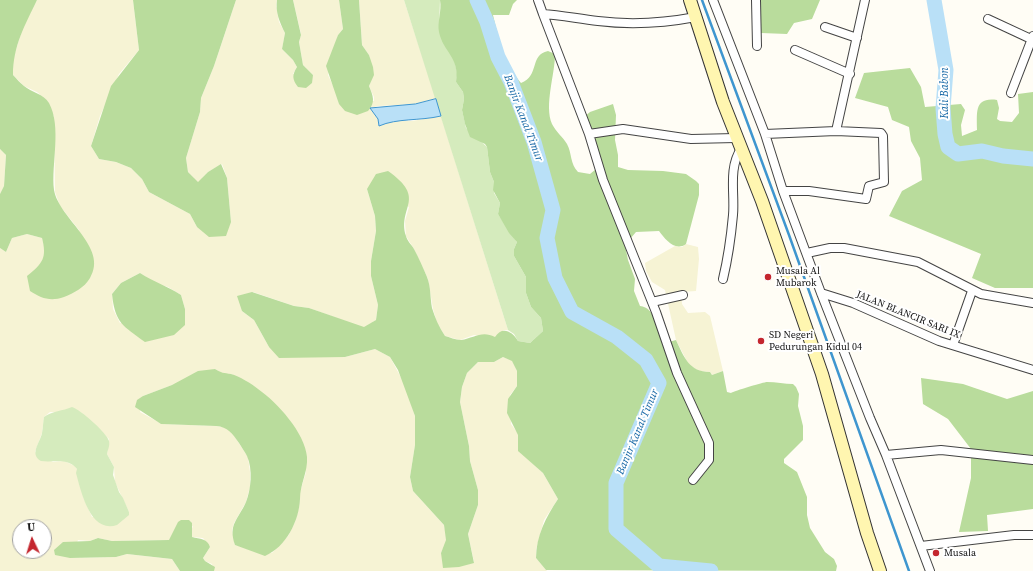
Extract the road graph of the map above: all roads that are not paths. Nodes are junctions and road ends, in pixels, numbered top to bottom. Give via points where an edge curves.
1 (538, 0) edge
2 (690, 0) edge
3 (713, 0) edge
4 (756, 0) edge
5 (862, 1) edge
6 (543, 14) junction
7 (696, 17) junction
8 (988, 19) dead end
9 (825, 27) dead end
10 (857, 38) junction
11 (1032, 38) edge
12 (757, 46) dead end
13 (795, 50) dead end
14 (850, 74) junction
15 (1011, 93) dead end
16 (836, 131) junction
17 (589, 134) junction
18 (765, 134) junction
19 (738, 143) junction
20 (783, 191) junction
21 (807, 253) junction
22 (723, 279) dead end
23 (972, 291) junction
24 (821, 293) junction
25 (683, 294) dead end
26 (652, 302) junction
27 (1032, 302) edge
28 (953, 345) junction
29 (1033, 370) edge
30 (886, 455) junction
31 (1033, 460) edge
32 (693, 480) dead end
33 (1033, 535) edge
34 (921, 546) junction
35 (880, 571) edge
36 (930, 571) edge

1 - 6 street
2 - 7 street
3 - 18 street
4 - 12 street
5 - 10 street
6 - 7 street via 599,21 665,23
6 - 17 street
7 - 19 street
8 - 11 street
9 - 10 street
10 - 14 street
11 - 15 street
13 - 14 street
14 - 16 street
16 - 18 street
16 - 20 street via 883,134 884,182 869,186 866,200 809,191
17 - 19 street via 623,129
17 - 26 street via 603,180
18 - 20 street
19 - 22 street via 734,166 729,251
19 - 35 street via 762,201 822,374
20 - 21 street
21 - 23 street via 844,248 918,262
21 - 24 street
23 - 27 street via 993,297
23 - 28 street
24 - 28 street, JALAN BLANCIR SARI IX via 853,303
24 - 30 street
25 - 26 street
26 - 32 street via 677,373 709,443 709,460
28 - 29 street, JALAN BLANCIR SARI IX
30 - 31 street via 941,450
30 - 34 street
33 - 34 street
34 - 36 street

